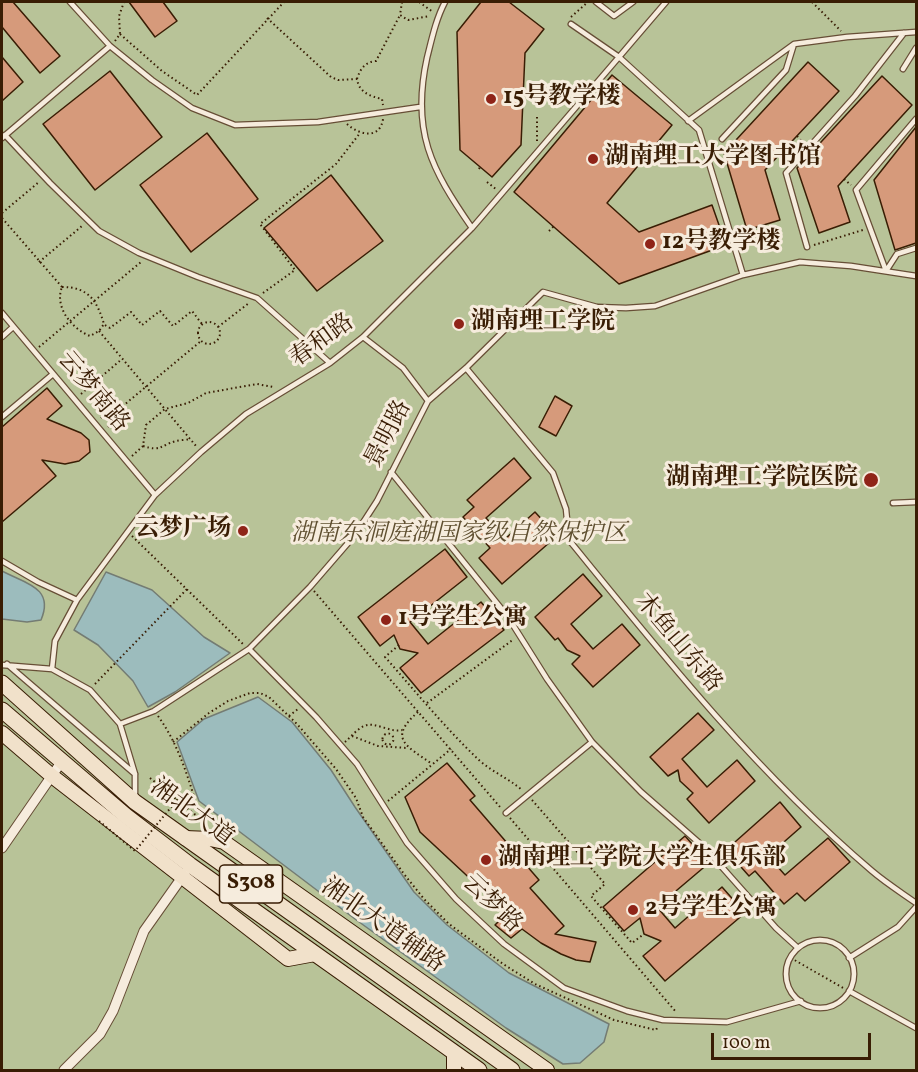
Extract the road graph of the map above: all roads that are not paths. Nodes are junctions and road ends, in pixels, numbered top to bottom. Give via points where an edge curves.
1 (70, 2) edge
2 (445, 2) edge
3 (596, 2) edge
4 (633, 2) edge
5 (666, 2) edge
6 (571, 24) dead end
7 (916, 32) edge
8 (904, 33) junction
9 (795, 44) junction
10 (110, 46) junction
11 (916, 48) edge
12 (619, 57) junction
13 (903, 69) dead end
14 (420, 107) junction
15 (916, 119) edge
16 (688, 120) junction
17 (3, 137) edge
18 (722, 139) dead end
19 (472, 228) junction
20 (807, 247) road end
21 (916, 248) edge
22 (886, 271) junction
23 (743, 275) junction
24 (916, 276) edge
25 (2, 313) edge
26 (13, 327) junction
27 (2, 337) edge
28 (363, 337) junction
29 (330, 363) junction
30 (466, 368) junction
31 (52, 374) junction
32 (428, 401) junction
33 (2, 417) edge
34 (391, 472) junction
35 (154, 495) junction
36 (916, 502) edge
37 (893, 503) dead end
38 (2, 561) edge
39 (77, 600) junction
40 (249, 649) junction
41 (4, 664) edge
42 (52, 669) junction
43 (2, 683) edge
44 (2, 710) edge
45 (120, 724) junction
46 (2, 733) edge
47 (592, 742) junction
48 (62, 761) junction
49 (135, 774) junction
50 (52, 776) junction
51 (135, 802) junction
52 (506, 813) road end
53 (185, 838) junction
54 (2, 848) edge
55 (186, 871) junction
56 (916, 905) edge
57 (798, 948) junction
58 (849, 958) junction
59 (849, 991) junction
60 (801, 1001) junction
61 (916, 1028) edge
62 (454, 1053) junction
63 (64, 1071) edge
64 (454, 1071) edge
65 (479, 1071) edge
66 (512, 1071) edge
67 (547, 1071) edge

1 - 10 lane
2 - 14 lane via 423,75
3 - 4 lane via 614,16
5 - 12 lane
6 - 12 lane
7 - 8 lane
8 - 9 lane
8 - 20 lane via 855,96 786,173
9 - 16 lane
9 - 18 lane via 786,70
10 - 14 lane via 192,108 235,125 318,122
10 - 17 lane
11 - 13 lane
12 - 16 lane
12 - 19 lane, 春和路
14 - 19 lane via 432,162
15 - 22 lane via 856,190
16 - 23 lane via 699,130
17 - 29 lane via 99,231 148,257 257,298
19 - 28 lane, 春和路
21 - 22 lane via 897,254
22 - 23 lane, 景明路 via 800,262
22 - 24 lane, 景明路
23 - 30 lane, 景明路 via 655,306 597,307 543,292
25 - 26 lane, 云梦南路
26 - 27 lane
26 - 31 lane, 云梦南路
28 - 29 lane, 春和路
28 - 32 lane via 403,368
29 - 35 lane, 春和路 via 246,414
30 - 32 lane, 景明路
30 - 56 lane, 木鱼山东路 via 553,473 566,509 569,540 706,706 801,804 873,872
31 - 33 lane
31 - 35 lane, 云梦南路
32 - 34 lane, 景明路
34 - 40 lane, 景明路 via 355,536
34 - 47 lane via 508,617
35 - 39 lane, 春和路
36 - 37 lane
38 - 39 lane
39 - 42 lane, 春和路 via 55,641
40 - 45 lane, 景明路 via 154,711
40 - 60 lane, 云梦路 via 357,764 407,843 456,899 504,944 564,988 663,1020 727,1022
41 - 42 lane
41 - 49 lane
42 - 45 lane via 90,690
43 - 51 highway, 湘北大道 / S308
44 - 48 highway, 湘北大道 / S308
45 - 49 lane
46 - 50 main road
47 - 52 lane
47 - 57 lane via 705,848
48 - 50 street
48 - 55 highway, 湘北大道 / S308
49 - 51 lane
50 - 54 street
50 - 55 main road
51 - 53 highway, 湘北大道 / S308
53 - 66 highway, 湘北大道 / S308
53 - 67 main road, 湘北大道辅路 via 224,842
55 - 62 highway, 湘北大道 / S308 via 315,954
55 - 63 street via 144,931 100,1034
56 - 58 lane, 木鱼山东路 via 898,927
57 - 58 lane via 814,940 832,941
57 - 60 lane via 788,962 786,980
58 - 59 lane via 854,968
59 - 60 lane via 842,1000 826,1008
59 - 61 lane
62 - 64 main road
62 - 65 highway, 湘北大道 / S308

